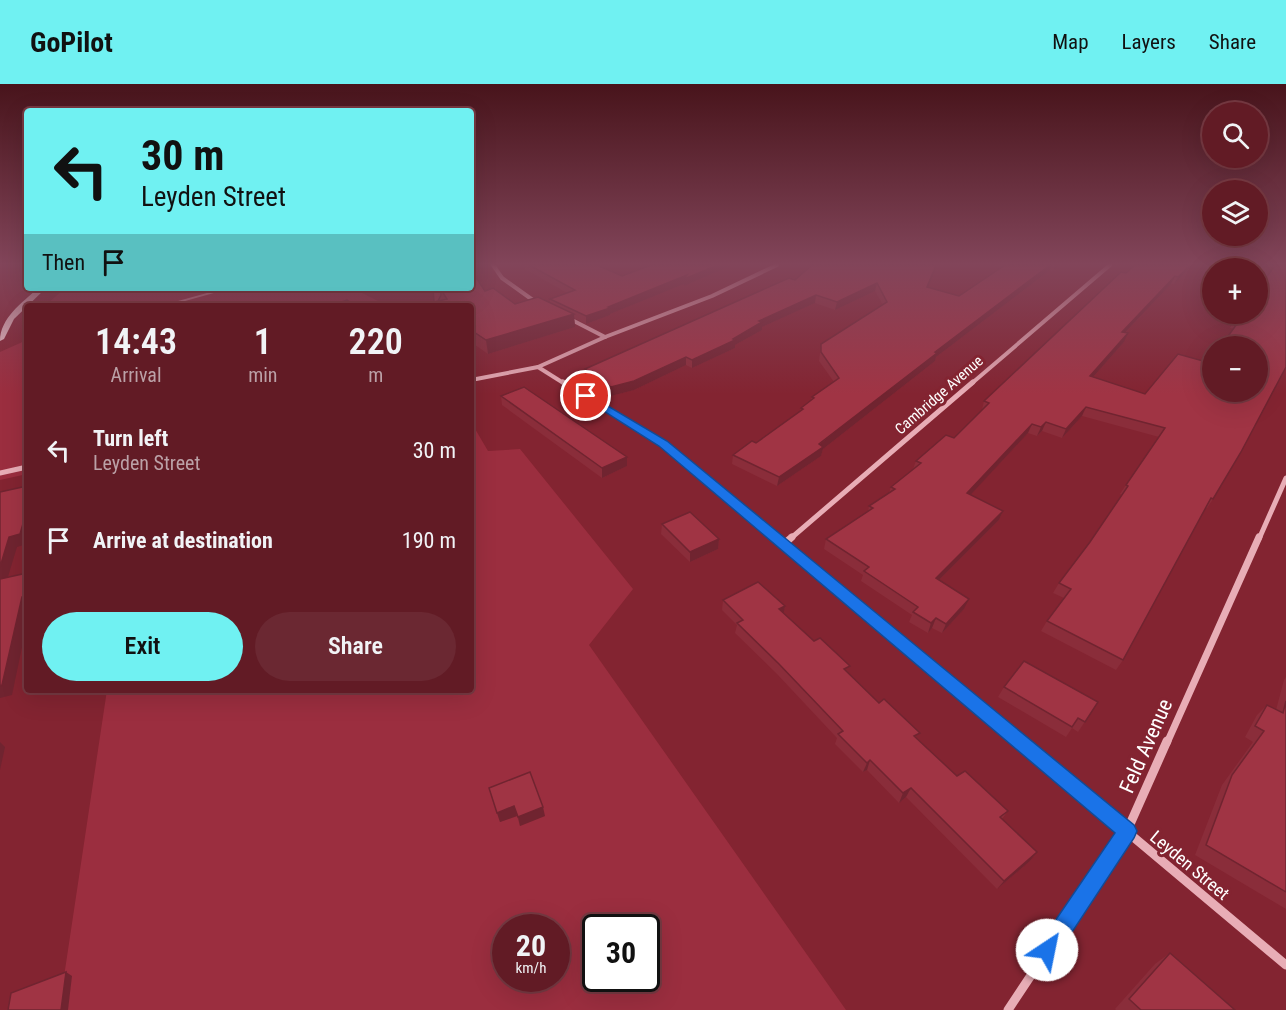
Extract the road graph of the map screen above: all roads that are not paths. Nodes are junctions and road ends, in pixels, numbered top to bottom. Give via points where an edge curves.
1 (21, 308) edge
2 (680, 308) edge
3 (1060, 308) edge
4 (559, 314) edge
5 (605, 337) junction
6 (0, 339) edge
7 (538, 366) junction
8 (474, 379) edge
9 (24, 468) edge
10 (0, 473) edge
11 (1286, 478) edge
12 (784, 544) junction
13 (1127, 831) junction
14 (1286, 965) edge
15 (1008, 1010) edge

1 - 6 street
2 - 5 street
3 - 12 street, Cambridge Avenue
4 - 5 street
5 - 7 street
7 - 8 street
7 - 12 street, Leyden Street via 663,443
9 - 10 street
11 - 13 street, Feld Avenue
12 - 13 street, Leyden Street
13 - 14 street, Leyden Street
13 - 15 street, Feld Avenue

